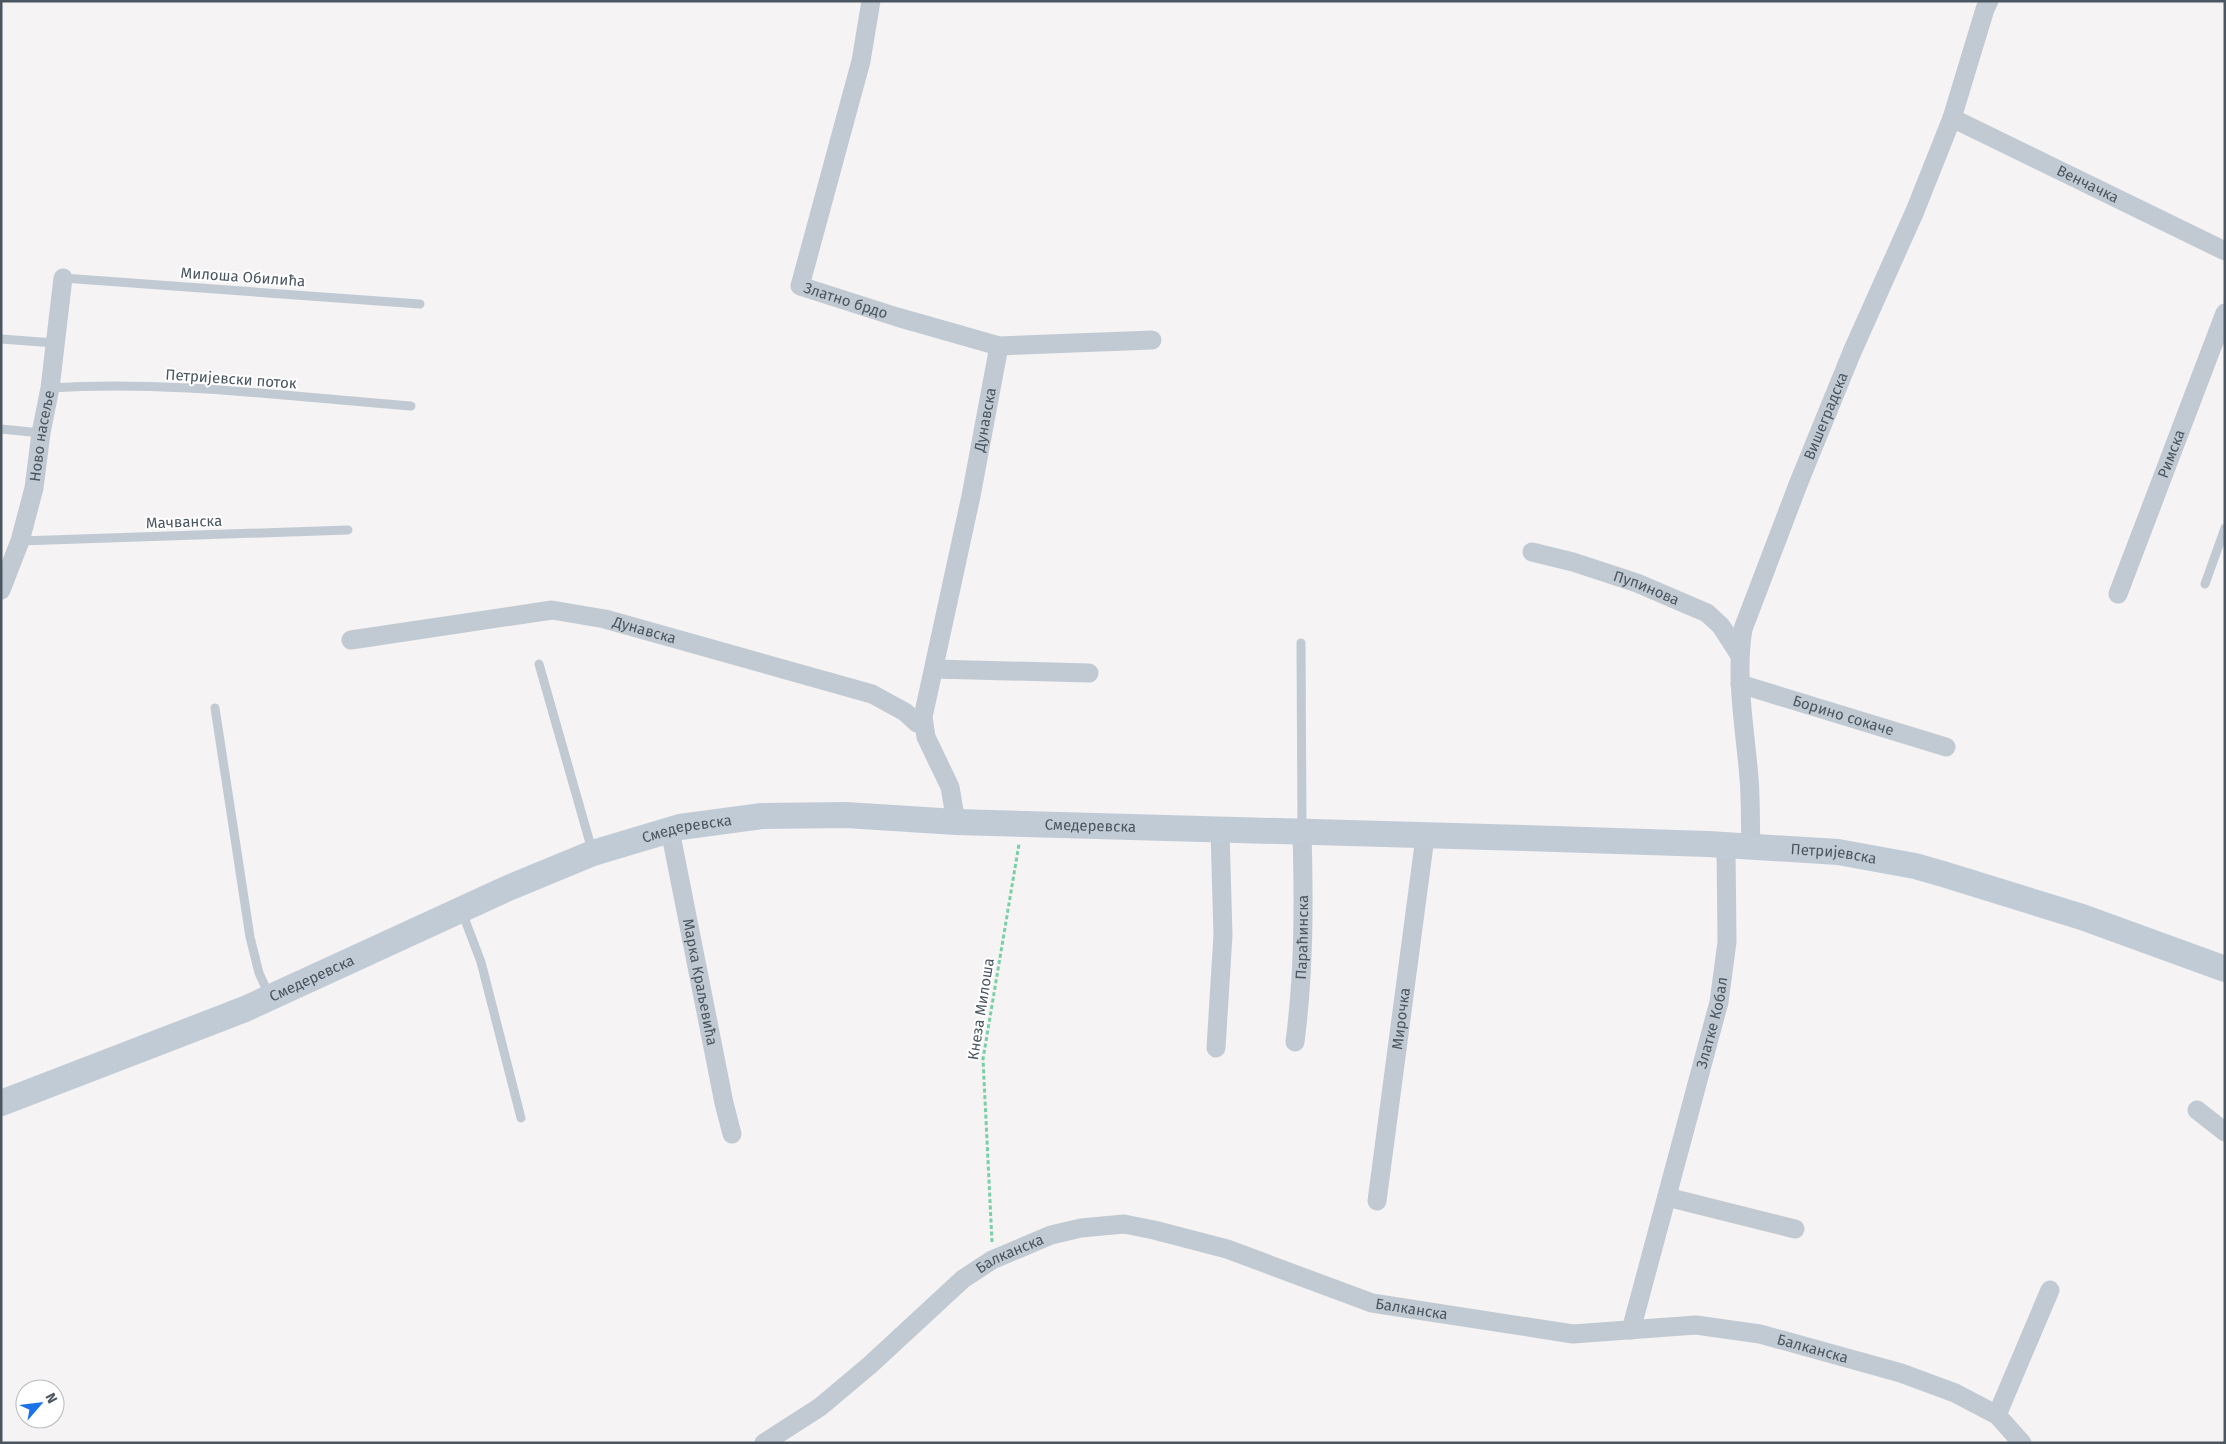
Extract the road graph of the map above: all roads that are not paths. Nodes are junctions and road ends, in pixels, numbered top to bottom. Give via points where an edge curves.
1 (871, 1) edge
2 (1989, 1) edge
3 (1952, 118) junction
4 (2225, 251) edge
5 (63, 278) joint
6 (420, 304) dead end
7 (2225, 313) edge
8 (1, 339) edge
9 (1152, 340) dead end
10 (55, 343) junction
11 (999, 346) junction
12 (50, 388) junction
13 (411, 406) dead end
14 (1, 429) edge
15 (41, 433) junction
16 (2225, 528) edge
17 (348, 530) dead end
18 (20, 540) junction
19 (1532, 552) dead end
20 (2205, 584) dead end
21 (1, 590) edge
22 (2118, 594) dead end
23 (351, 640) dead end
24 (1301, 643) dead end
25 (1739, 654) junction
26 (540, 664) dead end
27 (934, 669) junction
28 (1088, 673) dead end
29 (1740, 684) junction
30 (215, 708) dead end
31 (923, 725) junction
32 (1946, 746) dead end
33 (956, 822) junction
34 (670, 830) junction
35 (1220, 831) junction
36 (1302, 834) junction
37 (1425, 836) junction
38 (1739, 846) junction
39 (593, 853) junction
40 (461, 909) junction
41 (2225, 969) edge
42 (270, 998) junction
43 (1295, 1042) dead end
44 (1216, 1048) dead end
45 (1, 1103) edge
46 (2197, 1110) dead end
47 (521, 1118) dead end
48 (2225, 1132) edge
49 (732, 1134) dead end
50 (1667, 1197) junction
51 (1377, 1201) dead end
52 (1795, 1229) dead end
53 (2050, 1290) dead end
54 (1631, 1330) junction
55 (1996, 1415) junction
56 (764, 1443) edge
57 (2022, 1443) edge

1 - 11 street, Златно брдо via 860,60 800,286
2 - 3 street, Вишеградска
3 - 4 street, Венчачка
3 - 25 street, Вишеградска via 1799,482 1744,629
5 - 6 lane, Милоша Обилића
5 - 10 street, Ново насеље
7 - 22 street, Римска
8 - 10 lane
9 - 11 street, Златно брдо
10 - 12 street, Ново насеље
11 - 27 street, Дунавска
12 - 13 lane, Петријевски поток via 173,388
12 - 15 street, Ново насеље
14 - 15 lane
15 - 18 street, Ново насеље via 34,488
16 - 20 lane
17 - 18 lane, Мачванска
18 - 21 street, Ново насеље
19 - 25 street, Пупинова via 1637,583 1707,613 1721,626
23 - 31 street, Дунавска via 552,610 605,619 872,694
24 - 36 lane
25 - 29 street, Вишеградска
26 - 39 lane
27 - 28 street
27 - 31 street, Дунавска
29 - 32 street, Борино сокаче
29 - 38 street, Вишеградска via 1749,780
30 - 42 lane via 250,936 259,973
31 - 33 street, Дунавска via 950,787
33 - 34 main road, Смедеревска via 794,814 740,818
33 - 35 main road, Смедеревска
34 - 39 main road, Смедеревска
34 - 49 street, Марка Краљевића
35 - 36 main road, Смедеревска
35 - 44 street via 1223,936
36 - 37 main road, Смедеревска
36 - 43 street, Параћинска via 1304,925
37 - 38 main road, Петријевска
37 - 51 street, Мирочка
38 - 41 main road, Петријевска via 1838,852 1915,866 2082,918
38 - 50 street, Златке Кобал via 1722,985
39 - 40 main road, Смедеревска
40 - 42 main road, Смедеревска
40 - 47 lane via 481,962
42 - 45 main road, Смедеревска
46 - 48 street
50 - 52 street
50 - 54 street, Златке Кобал
53 - 55 street
54 - 55 street, Балканска via 1696,1325 1760,1334 1900,1373 1955,1393
54 - 56 street, Балканска via 1574,1334 1372,1303 1227,1249 1154,1230 1124,1224 1081,1228 1050,1235 992,1260 963,1279 820,1407
55 - 57 street, Балканска

